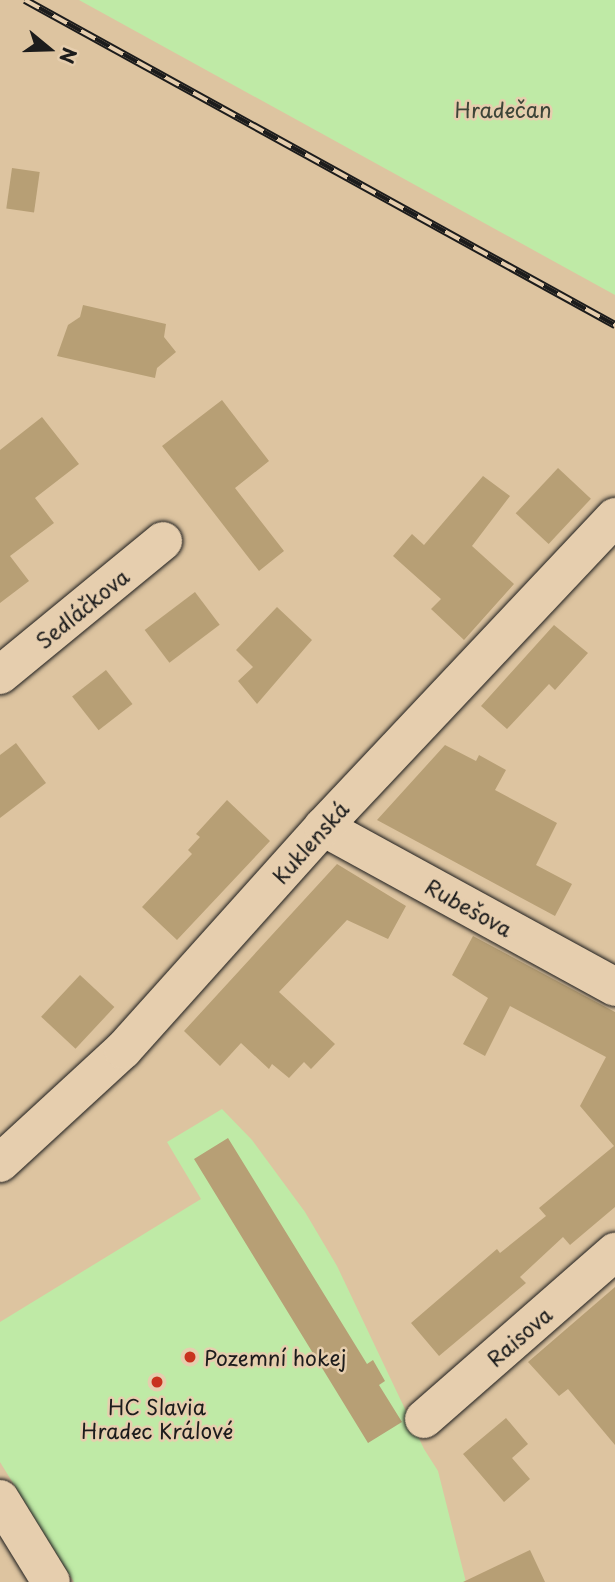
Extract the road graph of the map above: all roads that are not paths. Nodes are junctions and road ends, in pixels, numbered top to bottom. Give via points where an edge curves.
1 (615, 517) edge
2 (163, 541) dead end
3 (0, 675) edge
4 (323, 827) junction
5 (615, 988) edge
6 (0, 1163) edge
7 (615, 1252) edge
8 (424, 1419) dead end
9 (0, 1499) edge
10 (51, 1582) edge

1 - 4 street, Kuklenská
2 - 3 street, Sedláčkova
4 - 5 street, Rubešova
4 - 6 street, Kuklenská via 123,1050
7 - 8 street, Raisova
9 - 10 street

